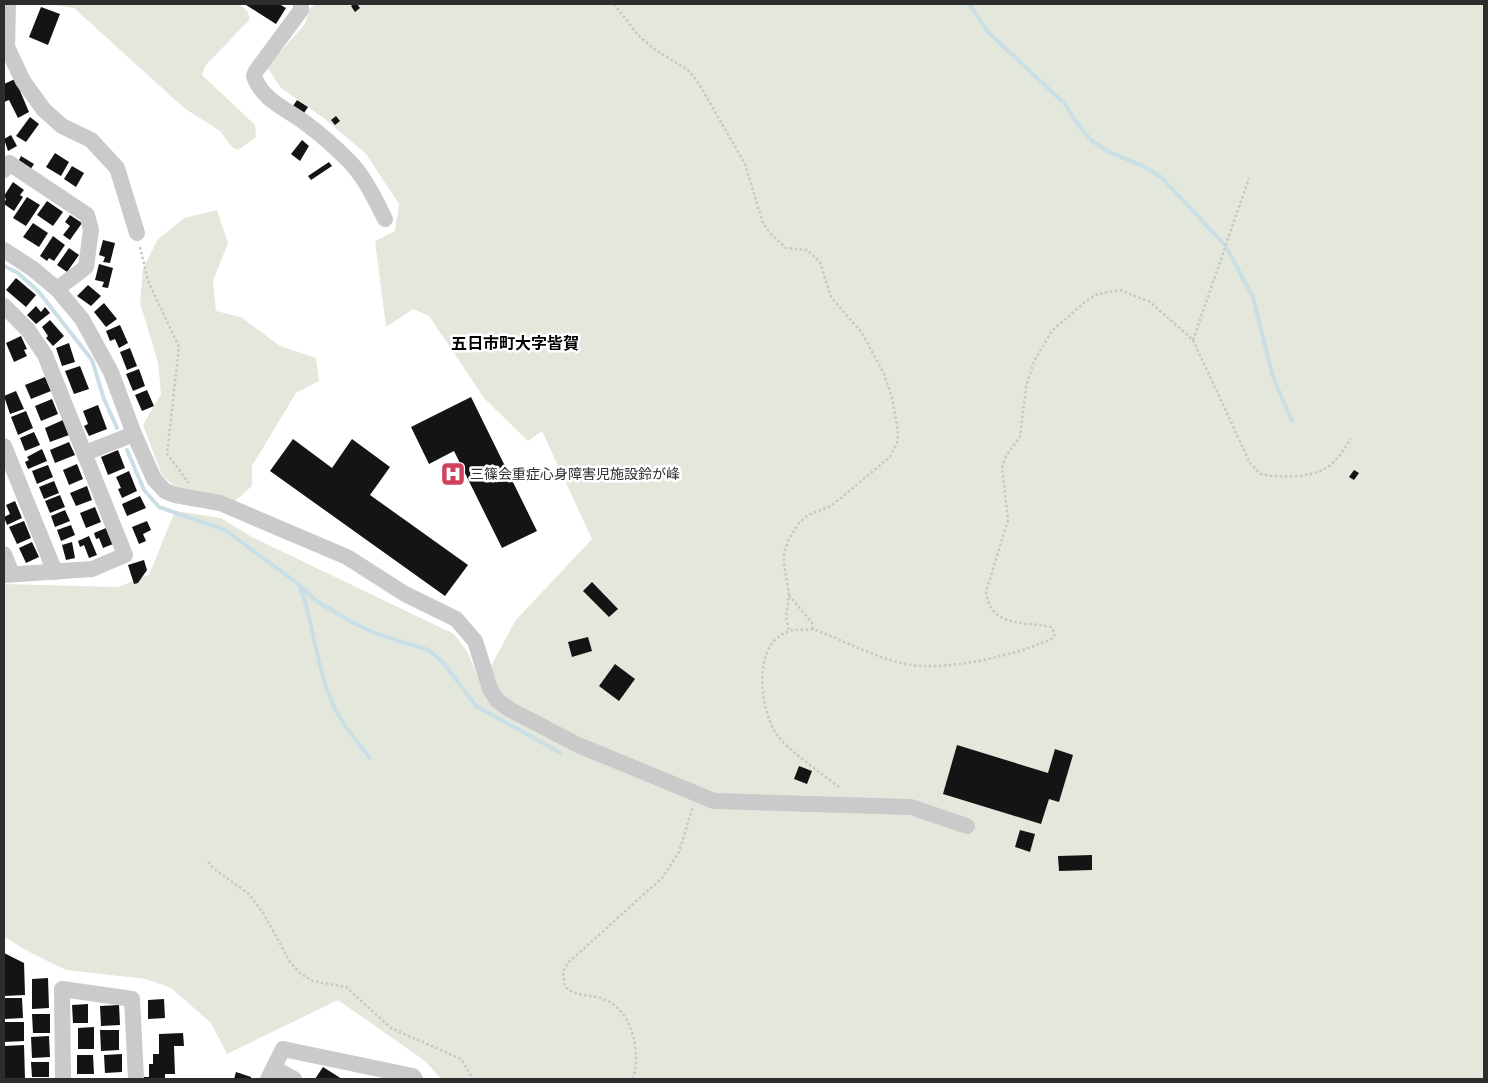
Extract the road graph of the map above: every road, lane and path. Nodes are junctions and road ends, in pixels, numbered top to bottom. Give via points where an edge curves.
1 (8, 4) edge
2 (301, 4) edge
3 (614, 4) edge
4 (4, 170) edge
5 (1249, 178) dead end
6 (386, 219) dead end
7 (137, 233) joint
8 (4, 250) edge
9 (58, 289) junction
10 (4, 306) edge
11 (1193, 340) junction
12 (134, 434) junction
13 (1351, 439) dead end
14 (4, 446) edge
15 (85, 453) junction
16 (202, 501) junction
17 (4, 554) edge
18 (55, 572) junction
19 (8, 575) edge
20 (789, 594) junction
21 (813, 629) junction
22 (789, 631) junction
23 (839, 787) dead end
24 (696, 795) junction
25 (967, 826) dead end
26 (208, 862) dead end
27 (271, 1073) edge
28 (63, 1079) edge
29 (136, 1079) edge
30 (294, 1079) edge
31 (416, 1079) edge
32 (473, 1079) edge
33 (633, 1079) edge

1 - 7 street via 7,47 23,81 44,110 62,126 91,140 116,168
2 - 6 street via 301,10 256,71 256,83 264,95 306,123 350,161 370,188
3 - 20 path via 638,35 688,70 698,82 745,164 763,223 786,248 807,250 820,262 831,297 862,333 892,396 897,444 890,457 831,506 808,515 799,523 784,552
4 - 9 street via 9,163 87,215 92,230 86,267
5 - 11 path
7 - 16 path via 148,281 179,347 167,454
8 - 9 street
9 - 12 street via 93,335
10 - 15 street via 28,330 45,355
11 - 13 path via 1250,463 1261,474 1314,473 1337,459
11 - 21 path via 1150,302 1120,290 1110,290 1086,301 1066,317 1043,343 1034,360 1026,388 1020,437 1006,456 1002,468 1008,520 986,592 993,613 1006,621 1052,627 1053,638 960,664 930,667 898,662
12 - 15 street
12 - 16 street via 154,479 165,491
14 - 18 street
15 - 18 street via 125,555 92,569
16 - 24 street via 243,512 347,557 405,594 456,619 476,641 486,682 497,700 578,745
17 - 19 street
18 - 19 street
20 - 21 path via 812,623
20 - 22 path via 786,617
21 - 22 path
22 - 23 path via 770,648 763,662 761,679 769,716 776,733 789,748
24 - 25 street via 714,801 912,807
24 - 33 path via 679,852 668,870 563,971 565,987 570,991 614,1005 630,1023 637,1068
26 - 32 path via 249,894 264,914 290,962 301,974 313,981 346,987 391,1028 461,1058
27 - 30 street
27 - 31 street via 283,1049
28 - 29 street via 62,989 132,998

